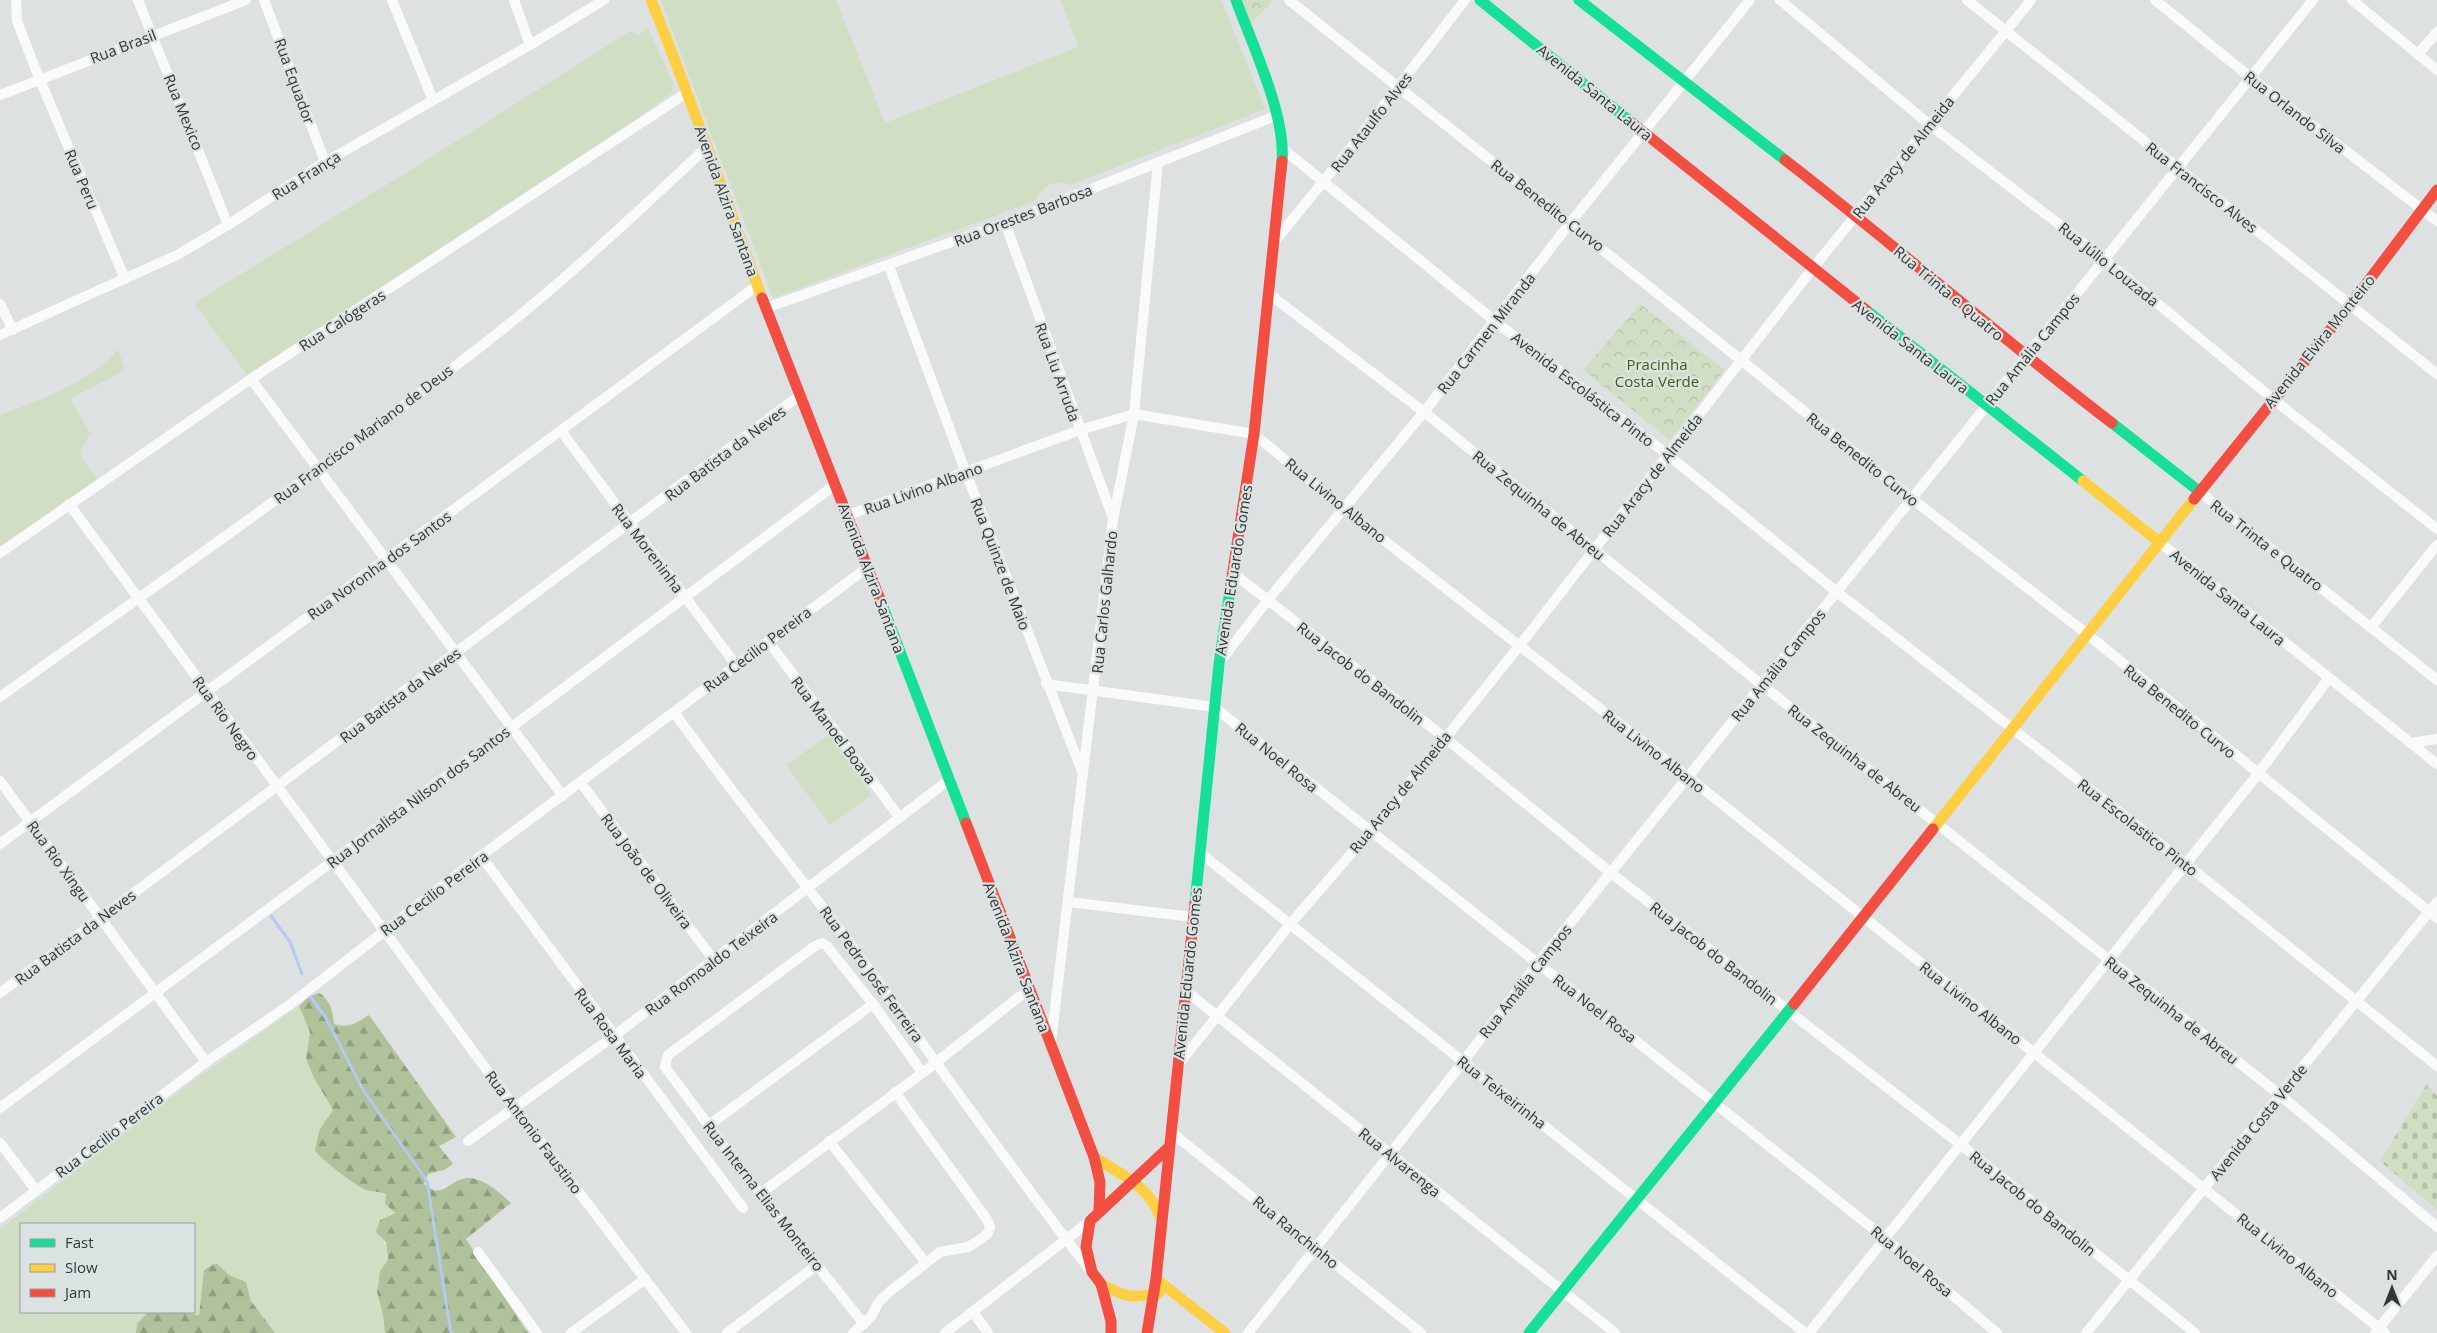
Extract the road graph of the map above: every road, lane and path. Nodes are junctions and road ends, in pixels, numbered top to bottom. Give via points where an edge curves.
1 (16, 0) edge
2 (138, 0) edge
3 (246, 0) edge
4 (264, 0) edge
5 (392, 0) edge
6 (514, 0) edge
7 (604, 0) edge
8 (651, 0) edge
9 (1236, 0) edge
10 (1289, 0) edge
11 (1465, 0) edge
12 (1480, 0) edge
13 (1579, 0) edge
14 (1750, 0) edge
15 (1780, 0) edge
16 (1967, 0) edge
17 (2031, 0) edge
18 (2155, 0) edge
19 (2313, 0) edge
20 (2352, 0) edge
21 (2006, 32) junction
22 (2437, 32) edge
23 (153, 34) junction
24 (530, 45) junction
25 (2418, 54) junction
26 (2437, 70) edge
27 (39, 78) junction
28 (2250, 78) junction
29 (1683, 82) junction
30 (1399, 87) junction
31 (688, 92) junction
32 (0, 95) edge
33 (433, 100) junction
34 (1278, 115) junction
35 (1930, 125) junction
36 (1643, 131) junction
37 (706, 148) junction
38 (1283, 150) junction
39 (325, 162) junction
40 (1158, 162) junction
41 (2178, 168) junction
42 (1323, 183) junction
43 (2437, 190) edge
44 (2422, 209) junction
45 (1856, 215) junction
46 (2437, 221) edge
47 (1570, 223) junction
48 (1005, 224) junction
49 (228, 225) junction
50 (1275, 242) junction
51 (2104, 259) junction
52 (889, 266) junction
53 (1813, 268) junction
54 (125, 279) junction
55 (758, 285) junction
56 (1269, 294) junction
57 (0, 304) edge
58 (2351, 304) junction
59 (766, 308) junction
60 (1496, 322) junction
61 (13, 330) junction
62 (0, 335) edge
63 (2026, 357) junction
64 (1742, 360) junction
65 (2437, 374) edge
66 (251, 379) junction
67 (799, 396) junction
68 (2273, 399) junction
69 (1986, 406) junction
70 (1424, 412) junction
71 (1134, 414) junction
72 (1080, 430) junction
73 (561, 431) junction
74 (1254, 434) junction
75 (1668, 455) junction
76 (318, 469) junction
77 (966, 472) junction
78 (836, 484) junction
79 (2200, 492) junction
80 (1912, 499) junction
81 (69, 504) junction
82 (1344, 509) junction
83 (848, 515) junction
84 (1113, 520) junction
85 (630, 524) junction
86 (2437, 529) edge
87 (2159, 542) junction
88 (2437, 544) edge
89 (1594, 549) junction
90 (0, 553) edge
91 (386, 560) junction
92 (868, 567) junction
93 (1233, 573) junction
94 (1837, 592) junction
95 (685, 597) junction
96 (138, 598) junction
97 (1268, 601) junction
98 (2372, 626) junction
99 (2087, 634) junction
100 (768, 642) junction
101 (1520, 645) junction
102 (456, 654) junction
103 (1219, 664) junction
104 (736, 665) junction
105 (2329, 678) junction
106 (2437, 680) edge
107 (1046, 684) junction
108 (1762, 685) junction
109 (1094, 690) junction
110 (207, 691) junction
111 (0, 696) edge
112 (1214, 707) junction
113 (674, 712) junction
114 (511, 726) junction
115 (2012, 729) junction
116 (1444, 737) junction
117 (2437, 739) edge
118 (2411, 743) junction
119 (2437, 764) edge
120 (2258, 774) junction
121 (1084, 777) junction
122 (1688, 777) junction
123 (950, 779) junction
124 (0, 781) edge
125 (580, 783) junction
126 (278, 786) junction
127 (563, 796) junction
128 (900, 818) junction
129 (30, 822) junction
130 (1937, 824) junction
131 (1370, 832) junction
132 (0, 844) edge
133 (1199, 852) junction
134 (481, 856) junction
135 (333, 862) junction
136 (2186, 864) junction
137 (1611, 873) junction
138 (809, 889) junction
139 (1069, 902) junction
140 (2437, 902) edge
141 (2433, 915) edge
142 (1192, 917) junction
143 (1862, 918) junction
144 (100, 919) junction
145 (1291, 923) junction
146 (384, 930) junction
147 (713, 959) junction
148 (2109, 959) junction
149 (1538, 963) junction
150 (1029, 989) junction
151 (1186, 991) junction
152 (0, 993) edge
153 (154, 993) junction
154 (2356, 1002) junction
155 (873, 1004) junction
156 (1789, 1011) junction
157 (1217, 1015) junction
158 (614, 1036) junction
159 (1051, 1042) junction
160 (2034, 1053) junction
161 (206, 1062) junction
162 (937, 1062) junction
163 (1463, 1062) junction
164 (1178, 1066) junction
165 (2437, 1066) edge
166 (922, 1072) junction
167 (894, 1092) junction
168 (2280, 1095) junction
169 (1716, 1103) junction
170 (0, 1108) edge
171 (515, 1108) junction
172 (709, 1125) junction
173 (1170, 1132) junction
174 (468, 1141) dead end
175 (829, 1141) junction
176 (0, 1143) edge
177 (1960, 1144) junction
178 (1168, 1148) junction
179 (1390, 1154) junction
180 (1094, 1157) junction
181 (1132, 1182) junction
182 (2204, 1188) junction
183 (36, 1190) junction
184 (760, 1194) junction
185 (1637, 1198) junction
186 (743, 1208) dead end
187 (1099, 1211) junction
188 (0, 1218) edge
189 (1161, 1218) junction
190 (1090, 1221) junction
191 (2437, 1227) edge
192 (1885, 1238) junction
193 (1066, 1240) junction
194 (1315, 1248) junction
195 (478, 1252) dead end
196 (2437, 1256) edge
197 (926, 1263) junction
198 (817, 1265) junction
199 (1092, 1272) junction
200 (1156, 1279) junction
201 (645, 1280) junction
202 (2129, 1280) junction
203 (1102, 1284) junction
204 (1562, 1291) junction
205 (1153, 1294) junction
206 (1176, 1296) junction
207 (973, 1312) junction
208 (864, 1324) junction
209 (2380, 1331) edge
210 (537, 1333) edge
211 (571, 1333) edge
212 (686, 1333) edge
213 (727, 1333) edge
214 (853, 1333) edge
215 (945, 1333) edge
216 (988, 1333) edge
217 (1111, 1333) edge
218 (1146, 1333) edge
219 (1225, 1333) edge
220 (1248, 1333) edge
221 (1421, 1333) edge
222 (1529, 1333) edge
223 (1615, 1333) edge
224 (1807, 1333) edge
225 (1998, 1333) edge
226 (2086, 1333) edge
227 (2195, 1333) edge

1 - 27 street, Rua Peru via 17,21
2 - 23 street, Rua Mexico
3 - 23 street, Rua Brasil
4 - 39 street, Rua Equador
5 - 33 street
6 - 24 street
7 - 24 street, Rua França
8 - 31 street, Avenida Alzira Santana
9 - 34 street, Avenida Eduardo Gomes
10 - 30 street, Rua Benedito Curvo
11 - 30 street, Rua Ataulfo Alves
12 - 36 street, Avenida Santa Laura
13 - 29 street, Rua Trinta e Quatro
14 - 29 street, Rua Carmen Miranda
15 - 35 street, Rua Júlio Louzada
16 - 21 street, Rua Francisco Alves
17 - 21 street, Rua Aracy de Almeida
18 - 28 street, Rua Orlando Silva
19 - 28 street, Rua Amália Campos
20 - 25 street
21 - 35 street, Rua Aracy de Almeida
21 - 41 street, Rua Francisco Alves
22 - 25 street
23 - 27 street, Rua Brasil
23 - 49 street, Rua Mexico
24 - 33 street, Rua França
25 - 26 street
27 - 32 street, Rua Brasil
27 - 54 street, Rua Peru
28 - 41 street, Rua Amália Campos
28 - 44 street, Rua Orlando Silva
29 - 36 street, Rua Carmen Miranda
29 - 45 street, Rua Trinta e Quatro
30 - 42 street, Rua Ataulfo Alves
30 - 47 street, Rua Benedito Curvo
31 - 37 street, Avenida Alzira Santana
31 - 66 street, Rua Calógeras
33 - 39 street, Rua França
34 - 38 street, Avenida Eduardo Gomes
34 - 40 street, Rua Orestes Barbosa
35 - 45 street, Rua Aracy de Almeida
35 - 51 street, Rua Júlio Louzada
36 - 47 street, Rua Carmen Miranda
36 - 53 street, Avenida Santa Laura
37 - 55 street, Avenida Alzira Santana
37 - 76 street, Rua Francisco Mariano de Deus via 590,255 495,335
38 - 42 street, Avenida Escolástica Pinto
38 - 50 street, Avenida Eduardo Gomes
39 - 49 street, Rua França
40 - 48 street, Rua Orestes Barbosa
40 - 71 street, Rua Carlos Galhardo
41 - 51 street, Rua Amália Campos
41 - 58 street, Rua Francisco Alves
42 - 50 street, Rua Ataulfo Alves
42 - 60 street, Avenida Escolástica Pinto
43 - 44 street, Avenida Elvira Monteiro
44 - 46 street, Rua Orlando Silva
44 - 58 street, Avenida Elvira Monteiro
45 - 53 street, Rua Aracy de Almeida
45 - 63 street, Rua Trinta e Quatro
47 - 60 street, Rua Carmen Miranda
47 - 64 street, Rua Benedito Curvo
48 - 52 street, Rua Orestes Barbosa
48 - 72 street, Rua Liu Arruda
49 - 54 street, Rua França
50 - 56 street, Avenida Eduardo Gomes
51 - 63 street, Rua Amália Campos
51 - 68 street, Rua Júlio Louzada
52 - 59 street, Rua Orestes Barbosa
52 - 77 street, Rua Quinze de Maio
53 - 64 street, Rua Aracy de Almeida
53 - 69 street, Avenida Santa Laura
54 - 61 street, Rua França
55 - 59 street, Avenida Alzira Santana
55 - 73 street, Rua Noronha dos Santos
56 - 70 street, Rua Zequinha de Abreu
56 - 74 street, Avenida Eduardo Gomes
57 - 61 street
58 - 65 street, Rua Francisco Alves
58 - 68 street, Avenida Elvira Monteiro
59 - 67 street, Avenida Alzira Santana
60 - 70 street, Rua Carmen Miranda
60 - 75 street, Avenida Escolástica Pinto
61 - 62 street, Rua França
63 - 69 street, Rua Amália Campos
63 - 79 street, Rua Trinta e Quatro
64 - 75 street, Rua Aracy de Almeida
64 - 80 street, Rua Benedito Curvo
66 - 76 street
66 - 81 street, Rua Calógeras
67 - 78 street, Avenida Alzira Santana
67 - 85 street, Rua Batista da Neves
68 - 79 street, Avenida Elvira Monteiro
68 - 86 street, Rua Júlio Louzada
69 - 80 street, Rua Amália Campos
69 - 87 street, Avenida Santa Laura
70 - 82 street, Rua Carmen Miranda
70 - 89 street, Rua Zequinha de Abreu
71 - 72 street, Rua Livino Albano
71 - 74 street, Rua Livino Albano
71 - 84 street, Rua Carlos Galhardo
72 - 77 street, Rua Livino Albano
72 - 84 street, Rua Liu Arruda
73 - 85 street, Rua Moreninha
73 - 91 street, Rua Noronha dos Santos
74 - 82 street, Rua Livino Albano
74 - 93 street, Avenida Eduardo Gomes
75 - 89 street, Rua Aracy de Almeida
75 - 94 street, Avenida Escolástica Pinto
76 - 91 street
76 - 96 street, Rua Francisco Mariano de Deus
77 - 83 street, Rua Livino Albano
77 - 107 street, Rua Quinze de Maio
78 - 83 street, Avenida Alzira Santana
78 - 95 street, Rua Jornalista Nilson dos Santos
79 - 87 street
79 - 98 street, Rua Trinta e Quatro
80 - 94 street, Rua Amália Campos
80 - 99 street, Rua Benedito Curvo
81 - 90 street, Rua Calógeras
81 - 96 street, Rua Rio Negro
82 - 97 street, Rua Carmen Miranda
82 - 101 street, Rua Livino Albano
83 - 92 street, Avenida Alzira Santana
84 - 109 street, Rua Carlos Galhardo
85 - 95 street, Rua Moreninha
85 - 102 street, Rua Batista da Neves
87 - 99 street
87 - 105 street, Avenida Santa Laura
88 - 98 street
89 - 101 street, Rua Aracy de Almeida
89 - 108 street, Rua Zequinha de Abreu
91 - 102 street
91 - 110 street, Rua Noronha dos Santos
92 - 100 street, Rua Cecilio Pereira
92 - 123 street, Avenida Alzira Santana
93 - 97 street, Rua Jacob do Bandolin
93 - 103 street, Avenida Eduardo Gomes
94 - 108 street, Rua Amália Campos
94 - 115 street, Rua Escolastico Pinto
95 - 104 street, Rua Moreninha
95 - 114 street, Rua Jornalista Nilson dos Santos
96 - 110 street, Rua Rio Negro
96 - 111 street, Rua Francisco Mariano de Deus
97 - 103 street, Rua Carmen Miranda
97 - 116 street, Rua Jacob do Bandolin
98 - 106 street, Rua Trinta e Quatro
99 - 115 street
99 - 120 street, Rua Benedito Curvo
100 - 104 street, Rua Cecilio Pereira
100 - 128 street, Rua Manoel Boava
101 - 116 street, Rua Aracy de Almeida
101 - 122 street, Rua Livino Albano
102 - 114 street
102 - 126 street, Rua Batista da Neves
103 - 112 street, Avenida Eduardo Gomes
104 - 113 street, Rua Cecilio Pereira
105 - 118 street, Avenida Santa Laura
105 - 120 street
107 - 109 street
107 - 121 street, Rua Quinze de Maio
108 - 122 street, Rua Amália Campos
108 - 130 street, Rua Zequinha de Abreu
109 - 112 street
109 - 121 street, Rua Carlos Galhardo
110 - 126 street, Rua Rio Negro
110 - 129 street, Rua Noronha dos Santos
112 - 131 street, Rua Noel Rosa
112 - 133 street, Avenida Eduardo Gomes
113 - 125 street, Rua Cecilio Pereira
113 - 138 street, Rua Pedro José Ferreira
114 - 127 street
114 - 135 street, Rua Jornalista Nilson dos Santos
115 - 130 street
115 - 136 street, Rua Escolastico Pinto
116 - 131 street, Rua Aracy de Almeida
116 - 137 street, Rua Jacob do Bandolin
117 - 118 street
118 - 119 street, Avenida Santa Laura
120 - 136 street
120 - 141 street, Rua Benedito Curvo
121 - 139 street, Rua Carlos Galhardo
122 - 137 street, Rua Amália Campos
122 - 143 street, Rua Livino Albano
123 - 128 street, Rua Romoaldo Teixeira
123 - 150 street, Avenida Alzira Santana
124 - 129 street, Rua Rio Xingu
125 - 127 street, Rua Cecilio Pereira
125 - 147 street, Rua João de Oliveira
126 - 135 street, Rua Rio Negro
126 - 144 street, Rua Batista da Neves
127 - 134 street, Rua Cecilio Pereira
128 - 138 street, Rua Romoaldo Teixeira
129 - 132 street, Rua Noronha dos Santos
129 - 144 street, Rua Rio Xingu
130 - 143 street
130 - 148 street, Rua Zequinha de Abreu
131 - 145 street, Rua Aracy de Almeida
131 - 149 street, Rua Noel Rosa
133 - 142 street, Avenida Eduardo Gomes
133 - 145 street, Rua Teixeirinha
134 - 146 street, Rua Cecilio Pereira
134 - 158 street, Rua Rosa Maria
135 - 146 street, Rua Rio Negro
135 - 153 street, Rua Jornalista Nilson dos Santos
136 - 148 street
136 - 154 street, Rua Escolastico Pinto
137 - 149 street, Rua Amália Campos
137 - 156 street, Rua Jacob do Bandolin
138 - 147 street, Rua Romoaldo Teixeira
138 - 162 street, Rua Pedro José Ferreira
139 - 142 street
139 - 159 street, Rua Carlos Galhardo
140 - 141 street, Avenida Costa Verde
141 - 154 street, Avenida Costa Verde
142 - 151 street, Avenida Eduardo Gomes
143 - 156 street
143 - 160 street, Rua Livino Albano
144 - 152 street, Rua Batista da Neves
144 - 153 street, Rua Rio Xingu
145 - 157 street, Rua Aracy de Almeida
145 - 163 street, Rua Teixeirinha
146 - 161 street, Rua Cecilio Pereira via 292,1003
146 - 171 street, Rua Antonio Faustino
147 - 158 street, Rua Romoaldo Teixeira
148 - 160 street
148 - 168 street, Rua Zequinha de Abreu
149 - 163 street, Rua Amália Campos
149 - 169 street, Rua Noel Rosa
150 - 159 street, Avenida Alzira Santana
150 - 162 street
151 - 157 street, Rua Alvarenga
151 - 164 street, Avenida Eduardo Gomes
153 - 161 street, Rua Rio Xingu
153 - 170 street, Rua Jornalista Nilson dos Santos
154 - 165 street, Rua Escolastico Pinto
154 - 168 street, Avenida Costa Verde
155 - 166 street
155 - 172 street
155 - 172 street, Rua Interna Elias Monteiro via 827,946 822,943 815,946 668,1055 665,1067
156 - 169 street
156 - 177 street, Rua Jacob do Bandolin
157 - 164 street, Rua Aracy de Almeida
157 - 179 street, Rua Alvarenga
158 - 171 street, Rua Romoaldo Teixeira
158 - 186 street, Rua Rosa Maria
159 - 180 street, Avenida Alzira Santana
160 - 177 street
160 - 182 street, Rua Livino Albano
161 - 183 street, Rua Cecilio Pereira
162 - 166 street
162 - 193 street, Rua Pedro José Ferreira
163 - 179 street, Rua Amália Campos
163 - 185 street, Rua Teixeirinha
164 - 173 street, Avenida Eduardo Gomes
166 - 167 street
167 - 175 street
167 - 197 street via 990,1227 988,1233 968,1247 946,1250
168 - 182 street, Avenida Costa Verde
168 - 191 street, Rua Zequinha de Abreu
169 - 185 street
169 - 192 street, Rua Noel Rosa
171 - 174 street, Rua Romoaldo Teixeira
171 - 201 street, Rua Antonio Faustino
172 - 184 street, Rua Interna Elias Monteiro
173 - 178 street, Avenida Eduardo Gomes
173 - 194 street, Rua Ranchinho
175 - 184 street
175 - 197 street
176 - 183 street
177 - 192 street
177 - 202 street, Rua Jacob do Bandolin
178 - 181 street
178 - 189 street, Avenida Eduardo Gomes
179 - 194 street, Rua Amália Campos
179 - 204 street, Rua Alvarenga
180 - 181 street
180 - 187 street, Avenida Alzira Santana via 1100,1187
181 - 187 street
181 - 189 street via 1157,1202
182 - 202 street, Avenida Costa Verde
182 - 209 street, Rua Livino Albano
183 - 188 street, Rua Cecilio Pereira
184 - 198 street, Rua Interna Elias Monteiro
185 - 204 street
185 - 224 street, Rua Teixeirinha
187 - 190 street
189 - 200 street
190 - 193 street
190 - 199 street via 1086,1247
192 - 224 street
192 - 225 street, Rua Noel Rosa
193 - 199 street, Rua Pedro José Ferreira
193 - 207 street
194 - 220 street, Rua Amália Campos
194 - 221 street, Rua Ranchinho
195 - 210 street
196 - 209 street
197 - 208 street via 882,1298
198 - 208 street, Rua Interna Elias Monteiro
198 - 213 street
199 - 203 street
200 - 205 street
200 - 206 street
201 - 211 street
201 - 212 street, Rua Antonio Faustino
202 - 226 street, Avenida Costa Verde
202 - 227 street, Rua Jacob do Bandolin
203 - 205 street via 1124,1296 1137,1298
203 - 217 street
204 - 222 street
204 - 223 street, Rua Alvarenga
205 - 206 street
205 - 218 street
206 - 219 street
207 - 215 street
207 - 216 street
208 - 214 street

